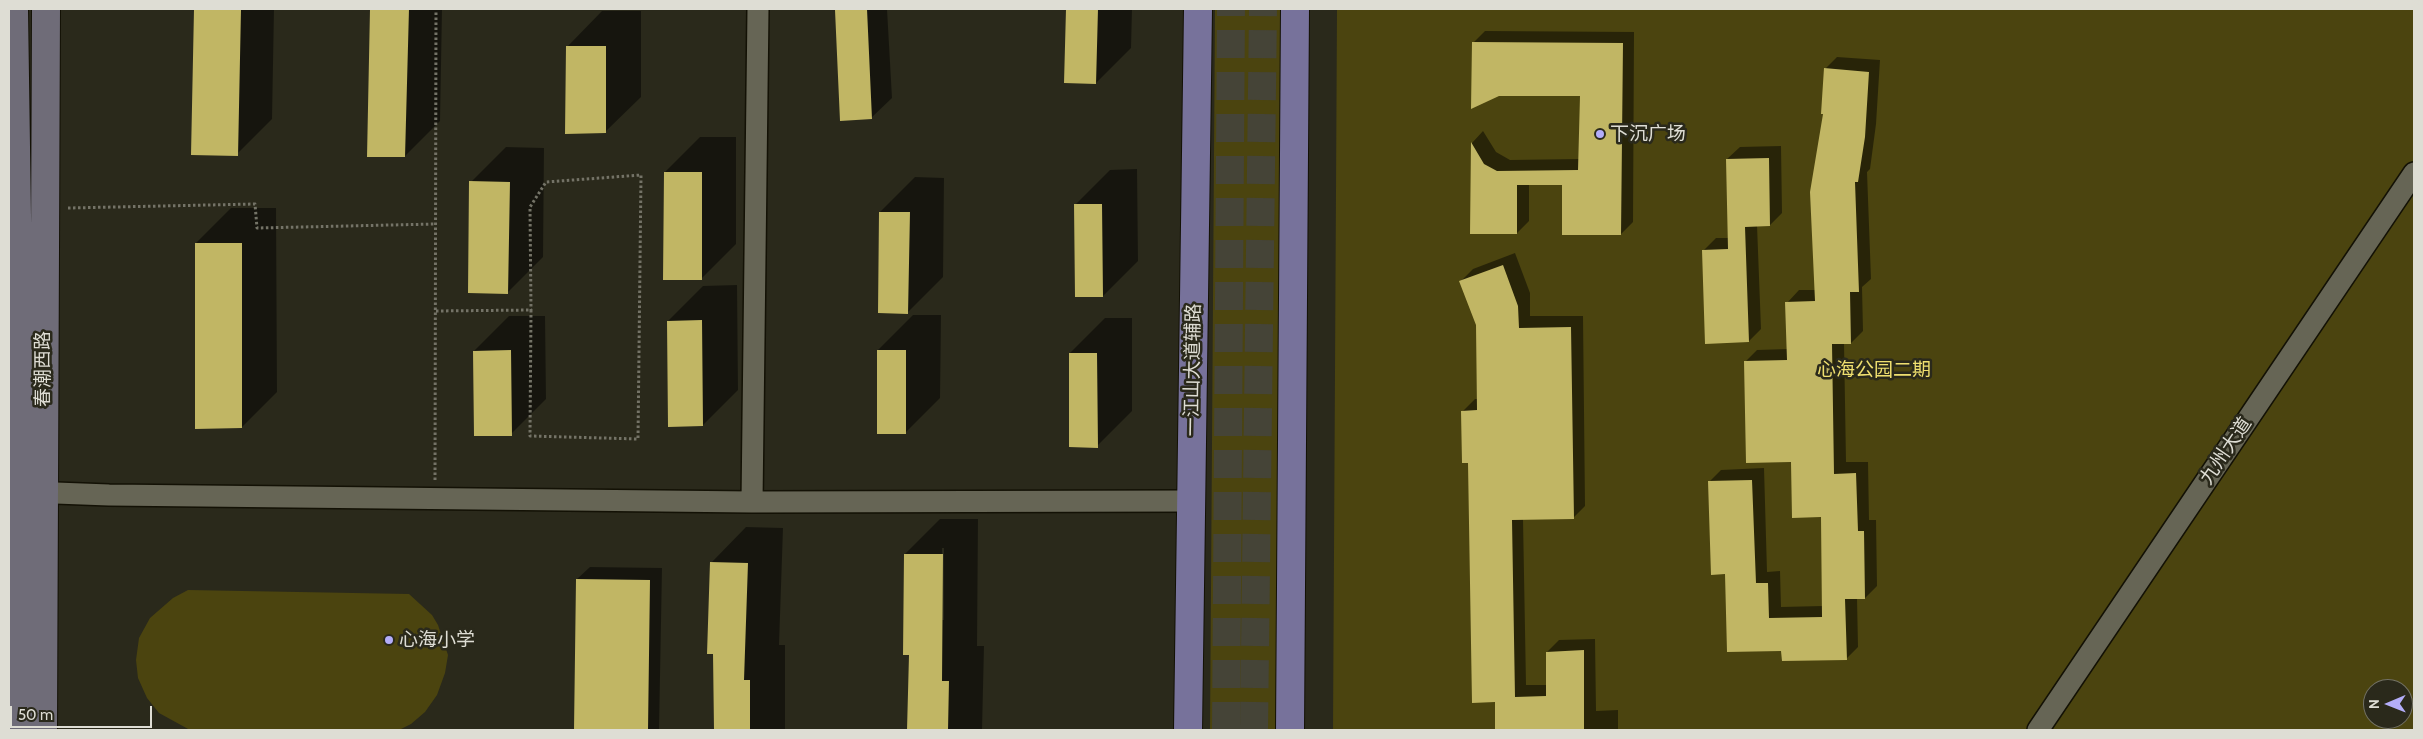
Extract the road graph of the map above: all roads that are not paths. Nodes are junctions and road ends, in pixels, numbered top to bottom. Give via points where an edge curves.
1 (14, 9) edge
2 (46, 9) edge
3 (758, 9) edge
4 (1198, 9) edge
5 (1295, 9) edge
6 (2414, 173) edge
7 (24, 492) edge
8 (1191, 501) junction
9 (752, 502) junction
10 (20, 730) edge
11 (43, 730) edge
12 (1188, 730) edge
13 (1290, 730) edge
14 (2038, 730) edge

1 - 7 main road, 春潮西路
2 - 7 main road, 春潮西路 via 44,208
3 - 9 street
4 - 8 main road, 一江山大道辅路
5 - 13 main road
6 - 14 street, 九州大道
7 - 9 street
7 - 10 main road, 春潮西路
7 - 11 main road, 春潮西路
8 - 9 street
8 - 12 main road, 一江山大道辅路

